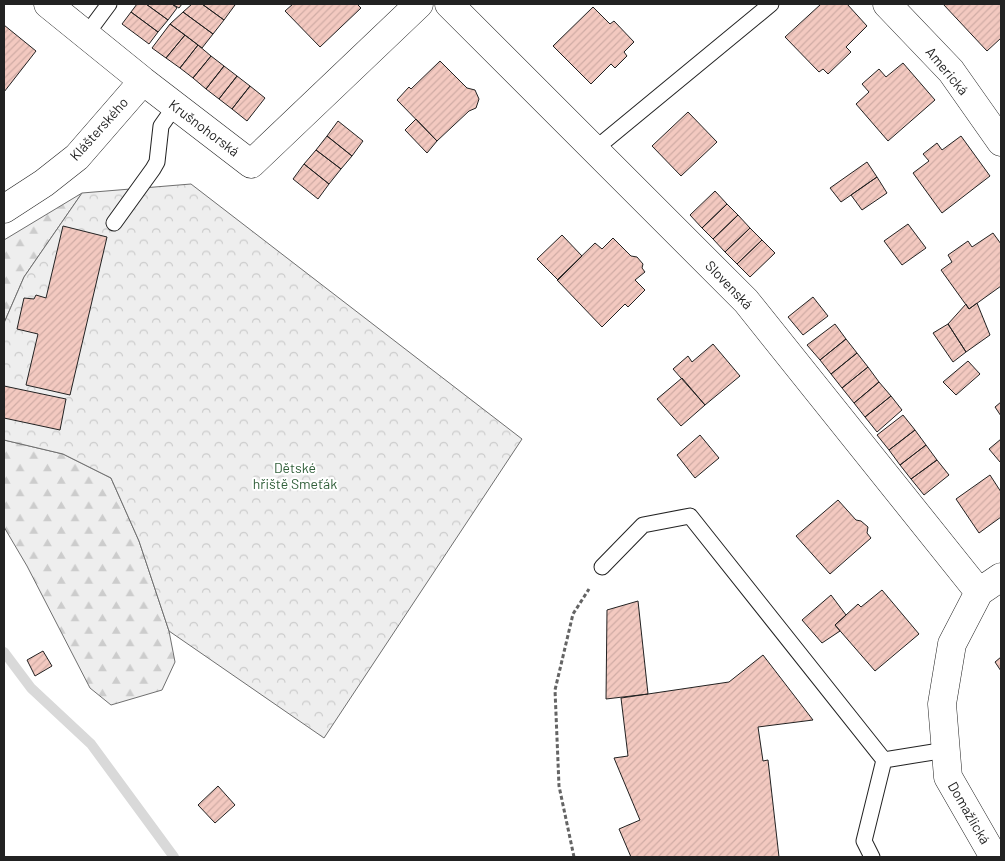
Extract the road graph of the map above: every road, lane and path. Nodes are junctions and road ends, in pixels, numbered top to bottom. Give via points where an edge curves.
1 (48, 4) edge
2 (109, 4) edge
3 (419, 4) edge
4 (449, 4) edge
5 (771, 4) edge
6 (887, 4) edge
7 (86, 34) junction
8 (142, 80) junction
9 (175, 106) junction
10 (1001, 142) edge
11 (595, 149) junction
12 (4, 208) edge
13 (114, 223) dead end
14 (602, 568) joint
15 (1001, 577) edge
16 (979, 592) junction
17 (946, 750) junction
18 (884, 760) junction
19 (574, 857) edge
20 (872, 857) edge
21 (994, 857) edge

1 - 7 street, Krušnohorská
2 - 7 lane
3 - 9 street, Krušnohorská via 251,164
4 - 11 street, Slovenská
5 - 11 lane
6 - 10 street, Americká via 950,71
7 - 8 street, Krušnohorská
8 - 9 street, Krušnohorská
8 - 12 street, Klášterského via 77,157 44,184
9 - 13 lane via 162,126 157,162
11 - 16 street, Slovenská via 746,301
14 - 18 lane via 643,525 690,516
14 - 19 path via 573,614 555,690 559,786
15 - 16 street, Domažlická
16 - 17 street, Domažlická via 952,644 942,704
17 - 18 lane
17 - 21 street, Domažlická via 948,777
18 - 20 lane via 864,841

